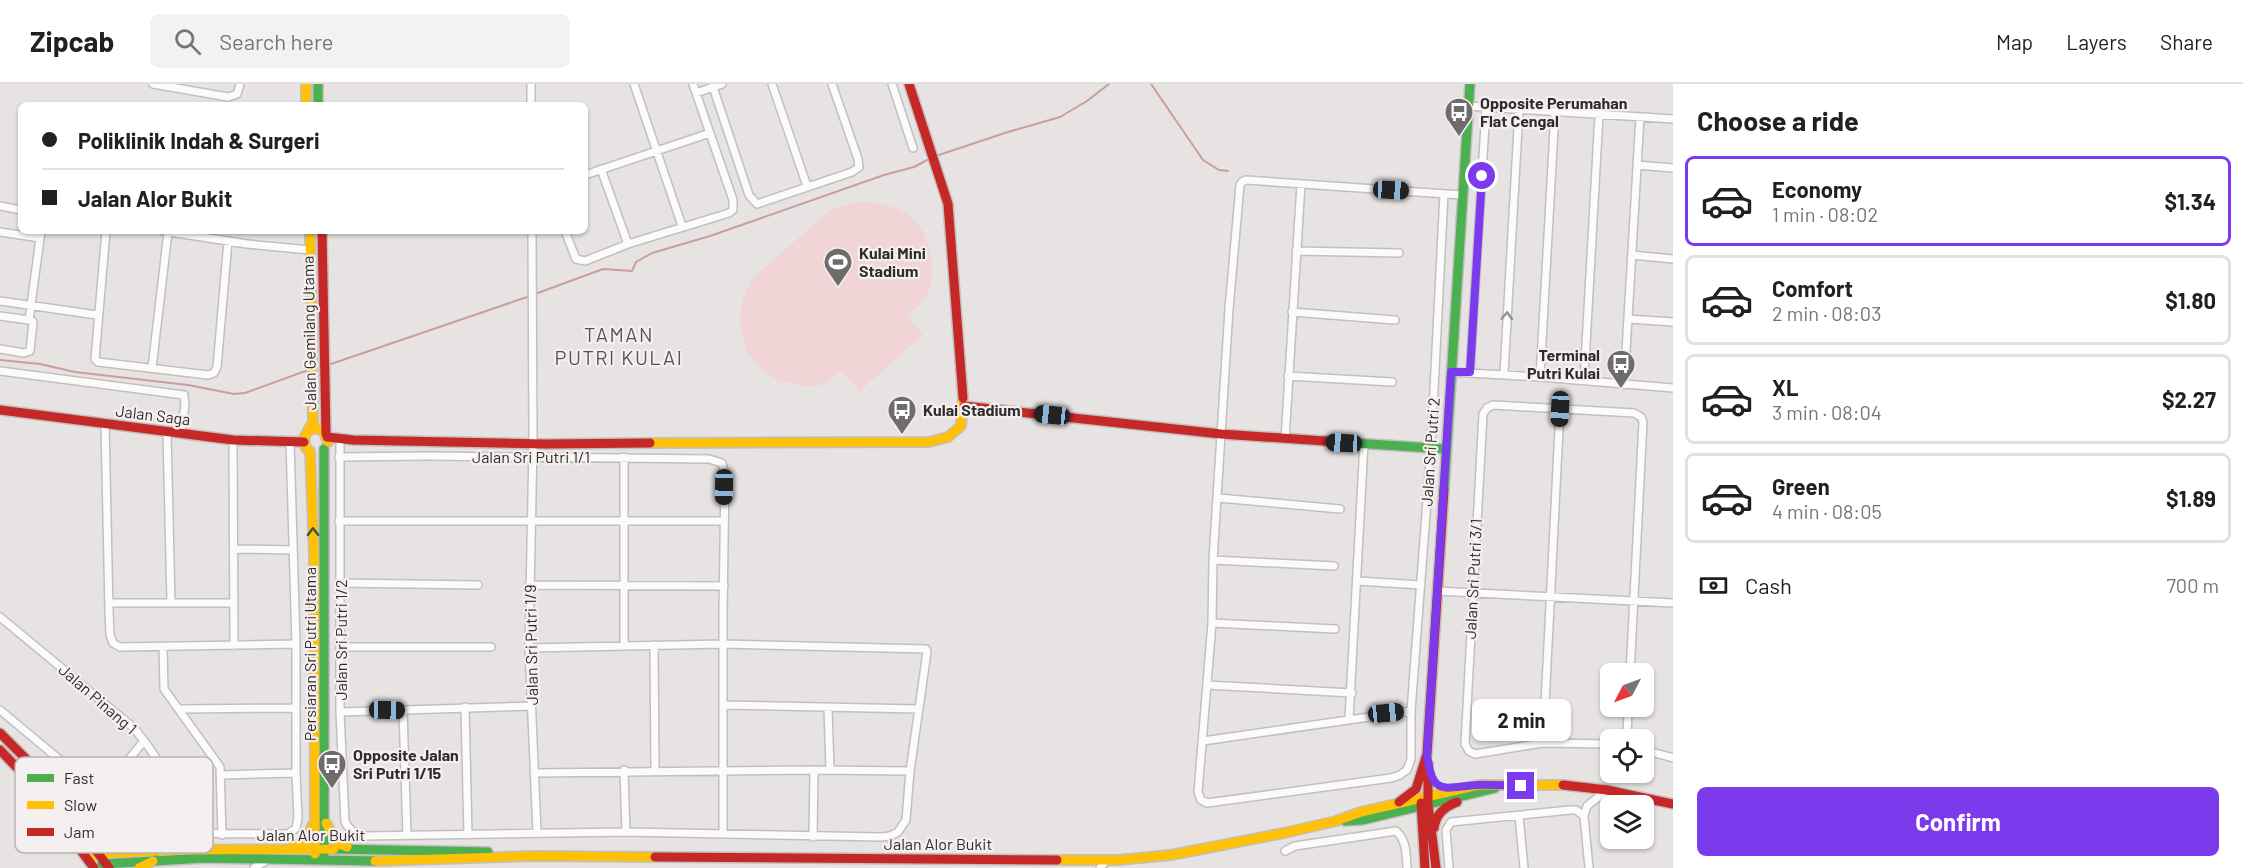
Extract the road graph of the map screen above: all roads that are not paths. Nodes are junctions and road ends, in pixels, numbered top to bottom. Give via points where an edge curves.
1 (153, 84) edge
2 (240, 84) edge
3 (306, 84) edge
4 (318, 84) edge
5 (531, 84) edge
6 (634, 84) edge
7 (693, 84) edge
8 (722, 84) edge
9 (772, 84) edge
10 (832, 84) edge
11 (892, 84) edge
12 (909, 84) edge
13 (1470, 84) edge
14 (179, 86) edge
15 (713, 87) junction
16 (696, 93) junction
17 (306, 102) edge
18 (318, 102) edge
19 (531, 102) edge
20 (1467, 106) junction
21 (1486, 108) junction
22 (1519, 110) junction
23 (1555, 112) junction
24 (1599, 115) junction
25 (1640, 117) junction
26 (1673, 120) edge
27 (710, 133) junction
28 (913, 148) dead end
29 (657, 150) junction
30 (1637, 165) junction
31 (1673, 168) edge
32 (601, 169) junction
33 (588, 174) edge
34 (1301, 184) junction
35 (807, 186) junction
36 (1444, 194) junction
37 (1461, 195) junction
38 (0, 207) edge
39 (18, 210) edge
40 (682, 226) junction
41 (0, 232) edge
42 (18, 233) edge
43 (41, 234) edge
44 (106, 234) edge
45 (168, 234) edge
46 (181, 234) edge
47 (310, 234) edge
48 (322, 234) edge
49 (532, 234) edge
50 (566, 234) edge
51 (228, 241) junction
52 (628, 244) junction
53 (310, 250) junction
54 (1296, 251) junction
55 (1399, 253) dead end
56 (1632, 255) junction
57 (1673, 259) edge
58 (0, 301) edge
59 (32, 306) junction
60 (1292, 312) junction
61 (97, 315) junction
62 (0, 316) edge
63 (1628, 319) junction
64 (28, 320) junction
65 (1395, 320) dead end
66 (1673, 322) edge
67 (0, 349) edge
68 (152, 368) junction
69 (0, 371) edge
70 (1451, 372) junction
71 (1470, 372) junction
72 (1504, 374) junction
73 (1288, 376) junction
74 (1540, 376) junction
75 (1584, 380) junction
76 (1392, 382) dead end
77 (1624, 385) junction
78 (1673, 388) edge
79 (964, 406) junction
80 (1560, 409) junction
81 (0, 410) edge
82 (105, 424) junction
83 (308, 431) junction
84 (167, 432) junction
85 (180, 434) junction
86 (1221, 434) junction
87 (1285, 439) junction
88 (233, 440) junction
89 (353, 440) junction
90 (290, 441) junction
91 (326, 441) junction
92 (304, 442) junction
93 (340, 443) junction
94 (533, 444) junction
95 (1364, 444) junction
96 (1431, 448) junction
97 (1446, 449) junction
98 (310, 451) junction
99 (339, 457) junction
100 (624, 457) junction
101 (533, 458) junction
102 (1219, 498) junction
103 (1340, 509) dead end
104 (339, 521) junction
105 (624, 521) junction
106 (724, 521) junction
107 (532, 523) junction
108 (234, 549) junction
109 (293, 549) junction
110 (1213, 560) junction
111 (1334, 566) dead end
112 (1358, 581) junction
113 (341, 583) junction
114 (624, 584) junction
115 (478, 585) dead end
116 (529, 585) junction
117 (724, 585) junction
118 (1420, 585) junction
119 (1437, 591) junction
120 (1473, 593) junction
121 (1551, 597) junction
122 (1633, 601) junction
123 (109, 603) junction
124 (171, 603) junction
125 (234, 603) junction
126 (1673, 603) edge
127 (0, 617) edge
128 (1212, 623) junction
129 (1335, 629) dead end
130 (296, 644) junction
131 (723, 644) junction
132 (624, 645) junction
133 (654, 645) junction
134 (234, 646) junction
135 (163, 647) junction
136 (340, 647) junction
137 (492, 647) dead end
138 (529, 648) junction
139 (1630, 663) edge
140 (1208, 685) junction
141 (1352, 693) junction
142 (723, 705) junction
143 (532, 706) junction
144 (465, 707) junction
145 (295, 708) junction
146 (828, 708) junction
147 (918, 708) junction
148 (179, 709) junction
149 (0, 710) edge
150 (403, 710) junction
151 (1411, 711) junction
152 (340, 712) junction
153 (1349, 718) junction
154 (0, 733) edge
155 (144, 741) junction
156 (1203, 741) junction
157 (1543, 743) junction
158 (1600, 744) edge
159 (0, 750) edge
160 (1654, 753) edge
161 (24, 757) edge
162 (57, 757) edge
163 (131, 757) edge
164 (155, 757) edge
165 (1673, 758) edge
166 (15, 766) edge
167 (1426, 768) junction
168 (624, 770) junction
169 (655, 770) junction
170 (814, 770) junction
171 (830, 770) junction
172 (723, 771) junction
173 (910, 771) junction
174 (296, 773) junction
175 (534, 773) junction
176 (221, 775) junction
177 (1501, 786) junction
178 (1460, 788) junction
179 (1607, 790) junction
180 (1480, 794) junction
181 (1425, 802) junction
182 (1673, 804) edge
183 (1381, 812) junction
184 (1519, 816) junction
185 (1584, 816) junction
186 (326, 820) junction
187 (315, 822) junction
188 (537, 832) junction
189 (626, 832) junction
190 (723, 834) junction
191 (213, 835) edge
192 (222, 835) junction
193 (407, 835) junction
194 (468, 835) junction
195 (813, 837) junction
196 (1428, 843) junction
197 (352, 849) junction
198 (273, 850) junction
199 (410, 850) junction
200 (1285, 851) dead end
201 (143, 853) edge
202 (99, 854) junction
203 (320, 854) junction
204 (536, 856) junction
205 (155, 857) junction
206 (269, 859) junction
207 (417, 859) junction
208 (1107, 860) junction
209 (1075, 861) junction
210 (91, 864) edge
211 (107, 865) edge
212 (139, 868) edge
213 (254, 868) edge
214 (424, 868) edge
215 (1083, 868) edge
216 (1100, 868) edge
217 (1407, 868) edge
218 (1425, 868) edge
219 (1436, 868) edge
220 (1449, 868) edge
221 (1524, 868) edge
222 (1589, 868) edge

1 - 14 street
2 - 14 street via 235,97
3 - 17 main road
4 - 18 main road
5 - 19 street
6 - 29 street
7 - 16 street
8 - 15 street
9 - 35 street
10 - 35 street via 860,163 852,172
11 - 28 street
12 - 79 main road via 948,204
13 - 20 main road
15 - 16 street
15 - 35 street via 751,200 757,204
16 - 27 street
20 - 21 street
20 - 37 main road
21 - 22 street
21 - 71 street
22 - 23 street
72 -> 22 street
23 - 24 street
23 - 74 street
24 - 25 street
24 - 75 street
25 - 26 street
25 - 30 street
27 - 29 street
27 - 40 street via 733,200 732,210
29 - 32 street
29 - 40 street
30 - 31 street
30 - 56 street
32 - 33 street
32 - 52 street
34 - 36 street
34 - 54 street
34 - 86 street via 1242,182 1238,191
36 - 37 street
36 - 96 street, Jalan Sri Putri 2
37 - 70 main road
38 - 39 street
40 - 52 street
41 - 42 street
43 - 59 street
44 - 61 street
45 - 68 street
46 - 51 street
47 - 53 main road, Jalan Gemilang Utama
48 - 91 main road, Jalan Gemilang Utama
49 - 94 street, Jalan Sri Putri 1/9
50 - 52 street via 579,261
51 - 53 street
51 - 68 street via 214,373
53 - 83 main road, Jalan Gemilang Utama via 313,422
54 - 55 street
54 - 60 street
56 - 57 street
56 - 63 street
58 - 59 street
59 - 61 street
59 - 64 street
60 - 65 street
60 - 73 street
61 - 68 street via 98,362
62 - 64 street
63 - 66 street
63 - 77 street
64 - 67 street via 34,327 30,351
69 - 85 street via 184,395
70 - 71 street
70 - 97 main road
71 - 72 street
72 - 74 street
73 - 76 street
73 - 87 street
74 - 75 street
75 - 77 street
77 - 78 street
79 - 86 main road
79 - 94 main road via 958,430 928,442
80 - 120 street, Jalan Sri Putri 3/1 via 1493,405 1483,414
80 - 121 street
80 - 122 street via 1634,413 1643,421
81 - 82 main road, Jalan Saga
82 - 84 main road, Jalan Saga
82 - 123 street
83 - 91 main road via 316,428
83 - 92 main road
84 - 85 main road, Jalan Saga
84 - 124 street
85 - 88 main road, Jalan Saga
86 - 87 main road
86 - 102 street
87 - 95 main road
88 - 90 main road, Jalan Saga
88 - 108 street
89 - 91 main road
89 - 93 main road
89 - 94 main road
90 - 92 main road, Jalan Saga
90 - 109 street
91 - 93 main road
91 - 98 main road via 317,452
91 - 186 main road, Persiaran Sri Putri Utama
92 - 98 main road
93 - 99 street, Jalan Sri Putri 1/2
94 - 101 street, Jalan Sri Putri 1/9
95 - 96 main road
95 - 112 street
96 - 97 main road
96 - 118 street, Jalan Sri Putri 2
97 - 119 main road
187 -> 98 main road, Persiaran Sri Putri Utama
99 - 101 street, Jalan Sri Putri 1/1
99 - 104 street, Jalan Sri Putri 1/2
100 - 101 street, Jalan Sri Putri 1/1
100 - 105 street
100 - 106 street, Jalan Sri Putri 1/1 via 709,459 722,463
101 - 107 street, Jalan Sri Putri 1/9
102 - 103 street
102 - 110 street
104 - 107 street
104 - 113 street, Jalan Sri Putri 1/2
105 - 106 street
105 - 107 street
105 - 114 street
106 - 117 street
107 - 116 street, Jalan Sri Putri 1/9
108 - 109 street
108 - 125 street
109 - 130 street
110 - 111 street
110 - 128 street
112 - 118 street
112 - 141 street
113 - 115 street
113 - 136 street, Jalan Sri Putri 1/2
114 - 116 street
114 - 117 street
114 - 132 street
116 - 138 street, Jalan Sri Putri 1/9
117 - 131 street
118 - 151 street, Jalan Sri Putri 2
119 - 120 street
119 - 167 main road
120 - 121 street
120 - 157 street, Jalan Sri Putri 3/1 via 1465,744 1469,751 1483,754
121 - 122 street
121 - 157 street
122 - 126 street
122 - 139 street
123 - 124 street
123 - 135 street via 110,635 116,646
124 - 125 street
125 - 134 street
127 - 155 street, Jalan Pinang 1 via 134,728
128 - 129 street
128 - 140 street
130 - 134 street
130 - 145 street
131 - 133 street
131 - 142 street
131 - 147 street via 926,649
132 - 133 street
132 - 138 street
133 - 169 street
134 - 135 street
135 - 148 street via 164,689
136 - 137 street
136 - 152 street, Jalan Sri Putri 1/2
138 - 143 street, Jalan Sri Putri 1/9
140 - 141 street
140 - 156 street
141 - 153 street
142 - 146 street
142 - 172 street
143 - 144 street
143 - 175 street, Jalan Sri Putri 1/9
144 - 150 street
144 - 194 street
145 - 148 street
145 - 174 street
146 - 147 street
146 - 171 street
147 - 173 street
148 - 176 street via 219,762
149 - 162 street
150 - 152 street
150 - 193 street
151 - 153 street
151 - 156 street, Jalan Sri Putri 2 via 1411,759 1400,776 1207,803 1198,792
152 - 193 street, Jalan Sri Putri 1/2 via 345,822 354,833 365,836
153 - 156 street
154 - 161 main road
155 - 163 street
155 - 164 street, Jalan Pinang 1
157 - 158 street
159 - 166 main road
160 - 165 street
167 - 178 main road via 1435,784
167 - 181 main road
167 - 183 main road via 1411,794
168 - 169 street
168 - 175 street
168 - 189 street
169 - 172 street
170 - 171 street
170 - 172 street
170 - 195 street
171 - 173 street
172 - 190 street
173 - 195 street via 906,820 898,832 890,836
174 - 176 street
174 - 192 street via 296,828 288,834
175 - 188 street, Jalan Sri Putri 1/9
176 - 192 street
177 - 178 main road, Jalan Alor Bukit
177 - 179 main road, Jalan Alor Bukit via 1561,785
177 - 180 main road, Jalan Alor Bukit
178 - 181 main road, Jalan Alor Bukit
179 - 182 main road, Jalan Alor Bukit
179 - 185 street via 1587,806
180 - 181 main road, Jalan Alor Bukit
180 - 196 main road via 1441,811
181 - 183 main road, Jalan Alor Bukit
181 - 196 main road
183 - 196 main road via 1409,815
183 - 208 main road, Jalan Alor Bukit via 1361,812 1336,821 1171,855
184 - 185 street via 1570,810
184 - 220 street via 1451,822 1446,830
184 - 221 street
185 - 222 street
186 - 197 main road via 337,843
186 - 203 main road, Persiaran Sri Putri Utama
187 - 198 main road via 299,846
187 - 203 main road, Persiaran Sri Putri Utama
188 - 189 street
188 - 194 street
189 - 190 street
190 - 195 street
191 - 192 street
193 - 194 street
196 - 218 main road
196 - 219 main road
197 - 199 main road, Jalan Alor Bukit
197 - 203 main road, Jalan Alor Bukit
198 - 203 main road, Jalan Alor Bukit
198 - 205 main road, Jalan Alor Bukit
199 - 204 main road, Jalan Alor Bukit
199 - 207 street
200 - 217 street via 1295,846 1396,831 1403,837
201 - 205 main road
202 - 205 main road, Jalan Alor Bukit
202 - 210 main road, Jalan Alor Bukit
202 - 211 main road
203 - 206 main road, Jalan Alor Bukit
203 - 207 main road, Jalan Alor Bukit
204 - 207 main road, Jalan Alor Bukit
204 - 209 main road, Jalan Alor Bukit
205 - 206 main road, Jalan Alor Bukit
205 - 211 main road, Jalan Alor Bukit
205 - 212 main road
206 - 213 street
207 - 214 street
208 - 209 main road, Jalan Alor Bukit
208 - 216 street
209 - 215 street
210 - 211 main road, Jalan Alor Bukit

